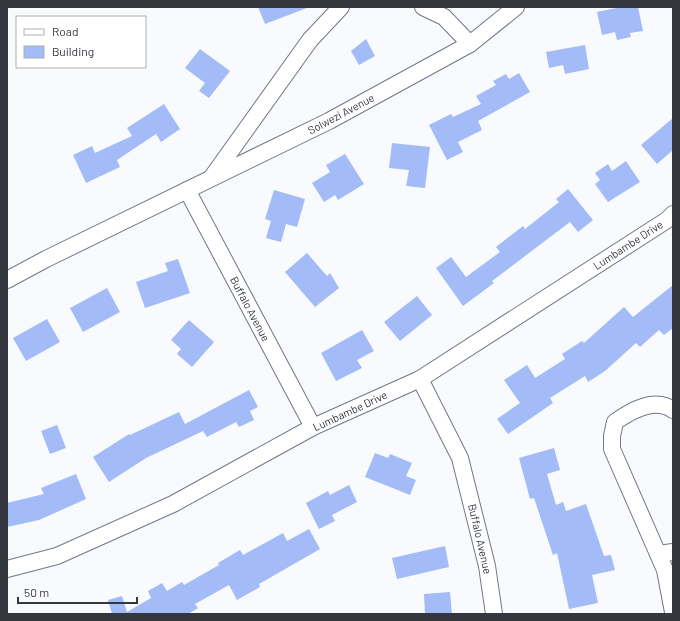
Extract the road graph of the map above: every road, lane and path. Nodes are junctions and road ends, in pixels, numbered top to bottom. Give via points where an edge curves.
1 (341, 7) edge
2 (423, 7) edge
3 (516, 7) edge
4 (470, 44) junction
5 (211, 178) junction
6 (187, 190) junction
7 (671, 220) edge
8 (7, 280) edge
9 (420, 379) junction
10 (673, 410) edge
11 (313, 427) junction
12 (666, 553) edge
13 (7, 569) edge
14 (673, 612) edge
15 (494, 614) edge

1 - 5 street, Solwezi Avenue via 310,40
2 - 4 street via 444,17
3 - 4 street, Solwezi Avenue
4 - 5 street, Solwezi Avenue via 329,121
5 - 6 street, Solwezi Avenue
6 - 8 street, Solwezi Avenue
6 - 11 street, Buffalo Avenue
7 - 9 street, Lumbambe Drive
9 - 11 street, Lumbambe Drive
9 - 15 street, Buffalo Avenue via 460,458 487,566
10 - 12 street via 666,405 649,404 637,409 615,422 612,436 612,449
11 - 13 street, Lumbambe Drive via 173,504 57,556
12 - 14 street via 665,570

